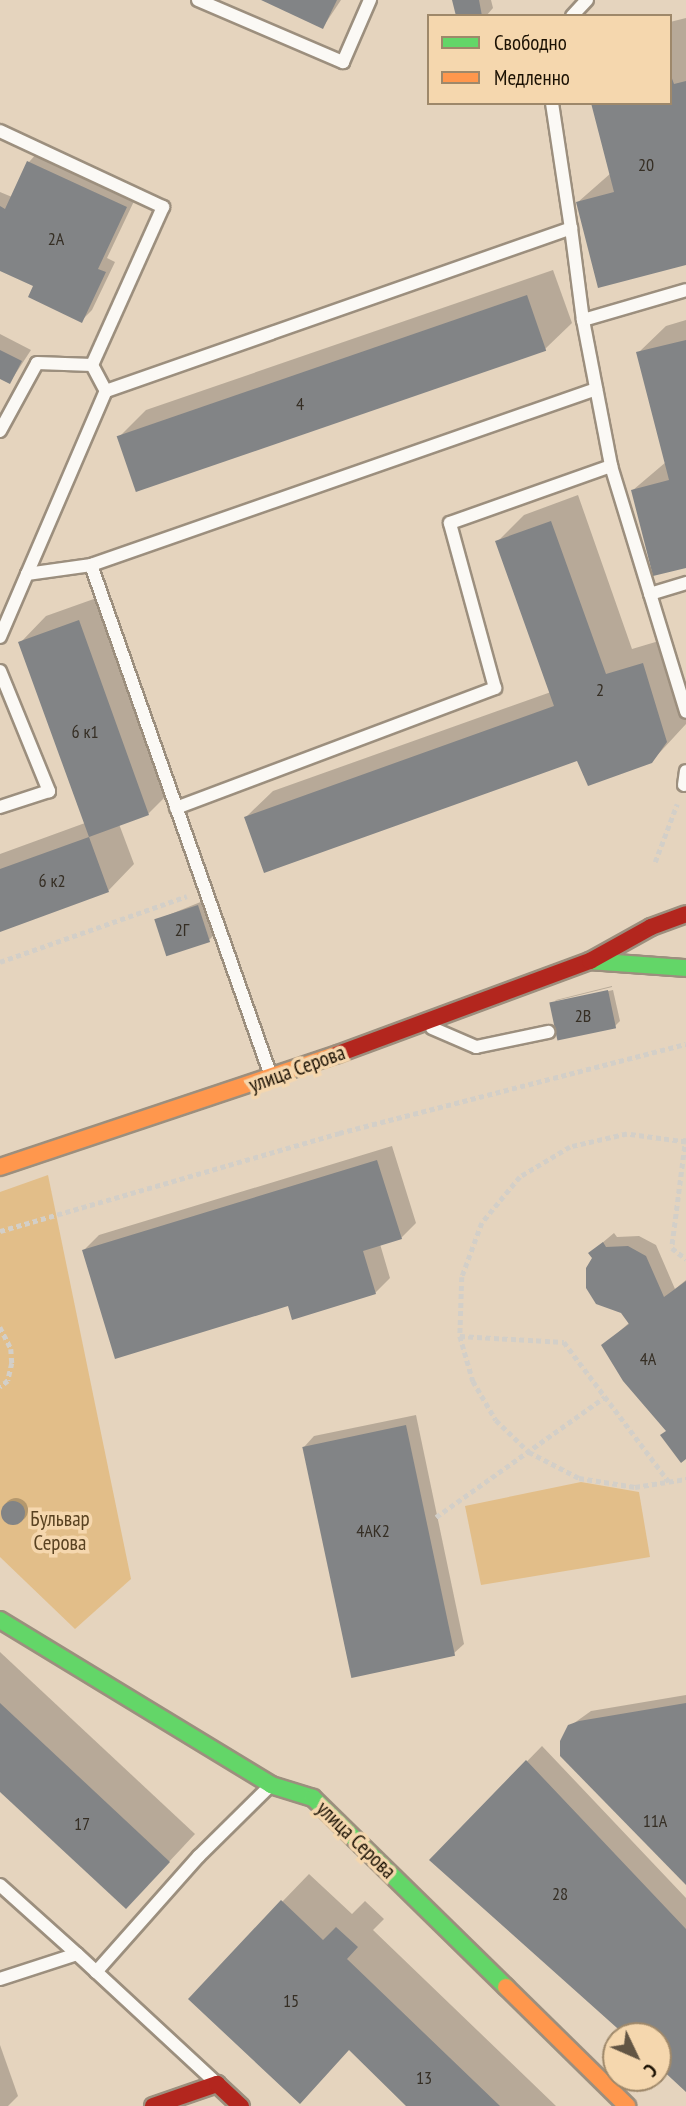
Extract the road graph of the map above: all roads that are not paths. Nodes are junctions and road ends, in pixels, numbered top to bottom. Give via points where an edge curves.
1 (198, 0) edge
2 (370, 0) edge
3 (587, 0) edge
4 (574, 14) edge
5 (552, 105) edge
6 (0, 131) edge
7 (572, 228) junction
8 (686, 290) edge
9 (583, 320) junction
10 (92, 365) junction
11 (596, 389) junction
12 (106, 391) junction
13 (0, 431) edge
14 (611, 466) junction
15 (91, 565) junction
16 (27, 574) junction
17 (686, 583) edge
18 (650, 594) junction
19 (0, 637) edge
20 (0, 671) edge
21 (686, 712) edge
22 (686, 771) edge
23 (684, 785) edge
24 (0, 807) edge
25 (176, 808) junction
26 (686, 914) edge
27 (590, 961) junction
28 (686, 968) edge
29 (422, 1023) junction
30 (548, 1032) dead end
31 (272, 1079) junction
32 (0, 1167) edge
33 (0, 1620) edge
34 (271, 1785) junction
35 (0, 1885) edge
36 (77, 1954) junction
37 (96, 1972) junction
38 (0, 1979) edge
39 (217, 2084) junction
40 (153, 2106) edge
41 (241, 2106) edge
42 (627, 2106) edge

1 - 2 lane via 343,62
3 - 4 lane
5 - 7 lane
6 - 10 lane via 163,206
7 - 9 lane
7 - 12 lane
8 - 9 lane
9 - 11 lane
10 - 12 lane
10 - 13 lane via 37,363
11 - 14 lane
11 - 15 lane
12 - 16 lane
14 - 18 lane
14 - 25 lane via 450,523 495,688
15 - 16 lane
15 - 25 lane
16 - 19 lane
17 - 18 lane
18 - 21 lane
20 - 24 lane via 49,791
22 - 23 lane
25 - 31 lane
26 - 27 street, улица Серова via 651,927
27 - 28 street, улица Серова
27 - 29 street, улица Серова
29 - 30 lane via 476,1047
29 - 31 street, улица Серова
31 - 32 street, улица Серова
33 - 34 street, улица Серова
34 - 37 lane
34 - 42 street, улица Серова via 313,1798
35 - 36 lane
36 - 37 lane
36 - 38 lane
37 - 39 lane
39 - 40 street
39 - 41 street

